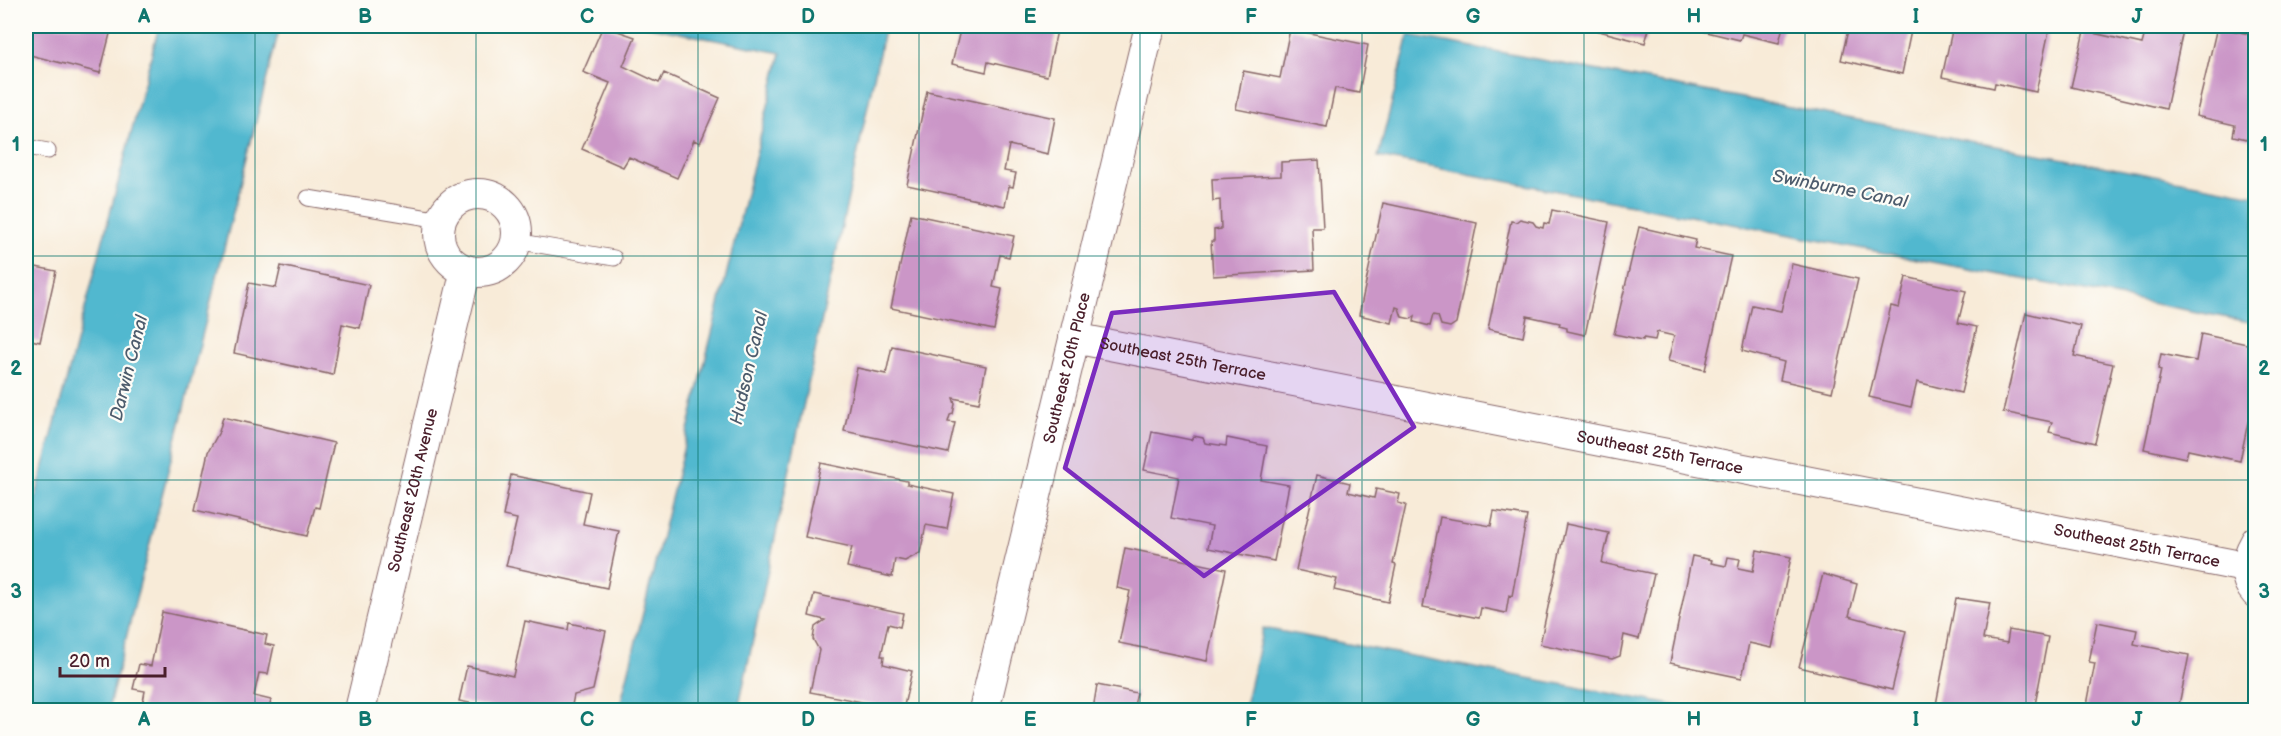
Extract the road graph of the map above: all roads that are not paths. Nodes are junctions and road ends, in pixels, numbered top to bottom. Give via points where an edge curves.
1 (1150, 26) edge
2 (26, 147) edge
3 (48, 150) dead end
4 (308, 198) dead end
5 (441, 220) junction
6 (516, 241) junction
7 (615, 258) dead end
8 (466, 270) junction
9 (1074, 338) junction
10 (2252, 567) edge
11 (360, 711) edge
12 (984, 711) edge

1 - 9 street, Southeast 20th Place
2 - 3 lane
4 - 5 lane
5 - 6 street via 456,200 475,194 495,197 513,215
5 - 8 street via 441,245 451,260
6 - 7 lane
6 - 8 street via 503,263 479,272
8 - 11 street, Southeast 20th Avenue
9 - 10 street, Southeast 25th Terrace
9 - 12 street, Southeast 20th Place

